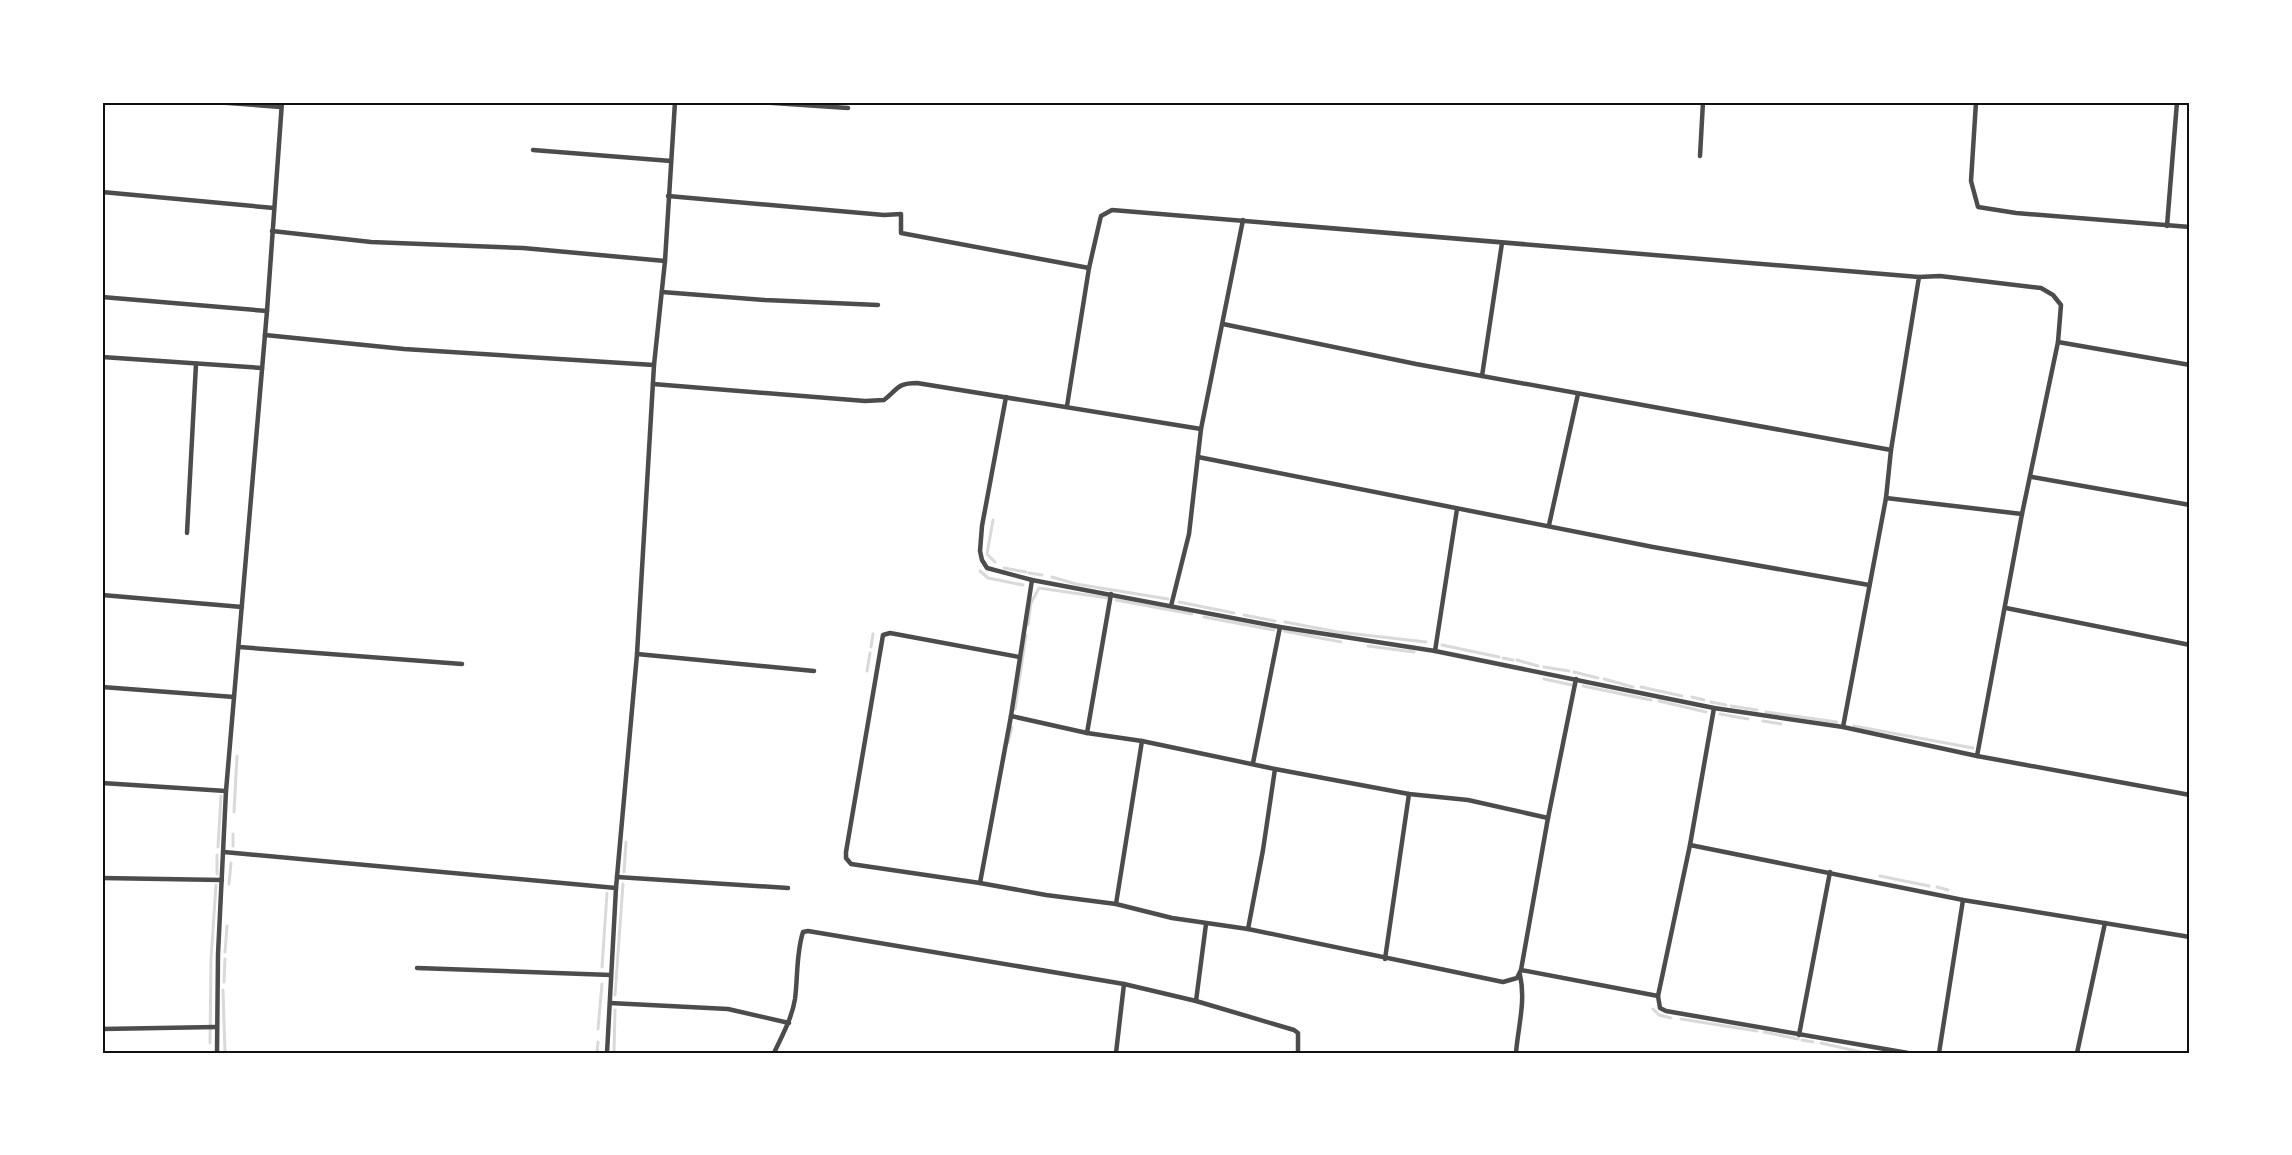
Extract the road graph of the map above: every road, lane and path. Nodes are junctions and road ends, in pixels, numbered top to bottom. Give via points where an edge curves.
1 (215, 102) edge
2 (675, 102) edge
3 (758, 102) edge
4 (1703, 102) edge
5 (1976, 102) edge
6 (2177, 102) edge
7 (281, 105) edge
8 (848, 108) dead end
9 (533, 150) dead end
10 (1700, 156) dead end
11 (671, 161) junction
12 (102, 192) edge
13 (668, 196) junction
14 (274, 208) junction
15 (1243, 220) junction
16 (2167, 226) junction
17 (2190, 227) edge
18 (272, 231) junction
19 (1502, 243) junction
20 (665, 261) junction
21 (1089, 268) junction
22 (1919, 277) junction
23 (662, 292) junction
24 (102, 297) edge
25 (878, 305) dead end
26 (267, 311) junction
27 (1223, 324) junction
28 (265, 335) junction
29 (2058, 342) junction
30 (102, 357) edge
31 (196, 364) junction
32 (654, 365) junction
33 (2190, 365) edge
34 (262, 368) junction
35 (1482, 376) junction
36 (653, 384) junction
37 (1578, 394) junction
38 (1006, 397) junction
39 (1067, 406) junction
40 (1201, 429) junction
41 (1891, 450) junction
42 (1198, 457) junction
43 (2032, 477) junction
44 (1886, 498) junction
45 (2190, 505) edge
46 (1457, 508) junction
47 (2022, 514) junction
48 (1549, 525) junction
49 (187, 533) dead end
50 (1032, 580) junction
51 (1869, 585) junction
52 (1111, 594) junction
53 (102, 596) edge
54 (1171, 606) junction
55 (242, 607) junction
56 (2006, 608) junction
57 (1280, 627) junction
58 (2190, 645) edge
59 (239, 647) junction
60 (1435, 651) junction
61 (637, 654) junction
62 (1019, 657) junction
63 (462, 664) dead end
64 (814, 671) dead end
65 (1576, 679) junction
66 (102, 687) edge
67 (234, 697) junction
68 (1714, 708) junction
69 (1011, 716) junction
70 (1843, 728) junction
71 (1087, 733) junction
72 (1142, 741) junction
73 (1977, 756) junction
74 (1253, 764) junction
75 (1275, 769) junction
76 (102, 783) edge
77 (226, 791) junction
78 (1409, 794) junction
79 (2190, 795) edge
80 (1548, 818) junction
81 (1690, 845) junction
82 (224, 852) junction
83 (1830, 872) junction
84 (617, 877) junction
85 (102, 878) edge
86 (222, 879) junction
87 (980, 883) junction
88 (616, 888) junction
89 (788, 888) dead end
90 (1963, 900) junction
91 (1116, 904) junction
92 (2105, 923) junction
93 (1206, 924) junction
94 (1248, 929) junction
95 (2190, 937) edge
96 (1385, 959) junction
97 (417, 968) dead end
98 (1521, 972) junction
99 (611, 975) junction
100 (1124, 984) junction
101 (1658, 996) junction
102 (1196, 1001) junction
103 (610, 1003) junction
104 (789, 1023) junction
105 (216, 1028) junction
106 (102, 1029) edge
107 (1798, 1035) junction
108 (217, 1053) edge
109 (607, 1053) edge
110 (774, 1053) edge
111 (1116, 1053) edge
112 (1298, 1053) edge
113 (1516, 1053) edge
114 (1908, 1053) edge
115 (1939, 1053) edge
116 (2077, 1053) edge

1 - 7 street
2 - 11 street
3 - 8 street
4 - 10 street
5 - 16 street via 1971,181 1978,207
6 - 16 street
7 - 14 street
9 - 11 street
11 - 13 street
12 - 14 street
13 - 20 street
13 - 21 street via 901,214 901,233
14 - 18 street
15 - 19 street
15 - 21 street via 1112,210 1101,216
15 - 27 street
16 - 17 street
18 - 20 street via 371,242 523,248
18 - 26 street
19 - 22 street
19 - 35 street
20 - 23 street
21 - 39 street
22 - 29 street via 2041,288 2061,305
22 - 41 street
23 - 25 street
23 - 32 street
24 - 26 street
26 - 28 street
27 - 35 street
27 - 40 street
28 - 32 street via 404,349
28 - 34 street
29 - 33 street
29 - 43 street
30 - 31 street
31 - 34 street
31 - 49 street
32 - 36 street
34 - 55 street
35 - 37 street
36 - 38 street via 865,401 884,400 896,387 917,383
36 - 61 street
37 - 41 street
37 - 48 street
38 - 39 street
38 - 50 street via 980,551 987,568
39 - 40 street
40 - 42 street
41 - 44 street
42 - 46 street
42 - 54 street via 1189,534
43 - 45 street
43 - 47 street
44 - 47 street
44 - 51 street
46 - 48 street
46 - 60 street
47 - 56 street
48 - 51 street
50 - 52 street
50 - 62 street
51 - 70 street
52 - 54 street
52 - 71 street
53 - 55 street
54 - 57 street
55 - 59 street
56 - 58 street
56 - 73 street
57 - 60 street
57 - 74 street
59 - 63 street
59 - 67 street
60 - 65 street
61 - 64 street
61 - 84 street
62 - 69 street
62 - 87 street via 890,633 883,635 878,653 846,858 851,864
65 - 68 street
65 - 80 street
66 - 67 street
67 - 77 street
68 - 70 street
68 - 81 street
69 - 71 street
69 - 87 street
70 - 73 street
71 - 72 street
72 - 74 street
72 - 91 street
73 - 79 street
74 - 75 street
75 - 78 street
75 - 94 street
76 - 77 street
77 - 82 street
78 - 80 street via 1468,800
78 - 96 street
80 - 98 street
81 - 83 street
81 - 101 street
82 - 86 street
82 - 88 street
83 - 90 street
83 - 107 street
84 - 88 street
84 - 89 street
85 - 86 street
86 - 105 street
87 - 91 street
88 - 99 street
90 - 92 street
90 - 115 street
91 - 93 street
92 - 95 street
92 - 116 street
93 - 94 street
93 - 102 street
94 - 96 street
96 - 98 street via 1503,982
97 - 99 street
98 - 101 street
98 - 113 street via 1522,1015
99 - 103 street
100 - 102 street
100 - 104 street via 807,931 798,943 795,1000
100 - 111 street
101 - 107 street via 1660,1008 1666,1011
102 - 112 street via 1294,1030 1298,1033
103 - 104 street via 728,1009
103 - 109 street
104 - 110 street
105 - 106 street
105 - 108 street
107 - 114 street

